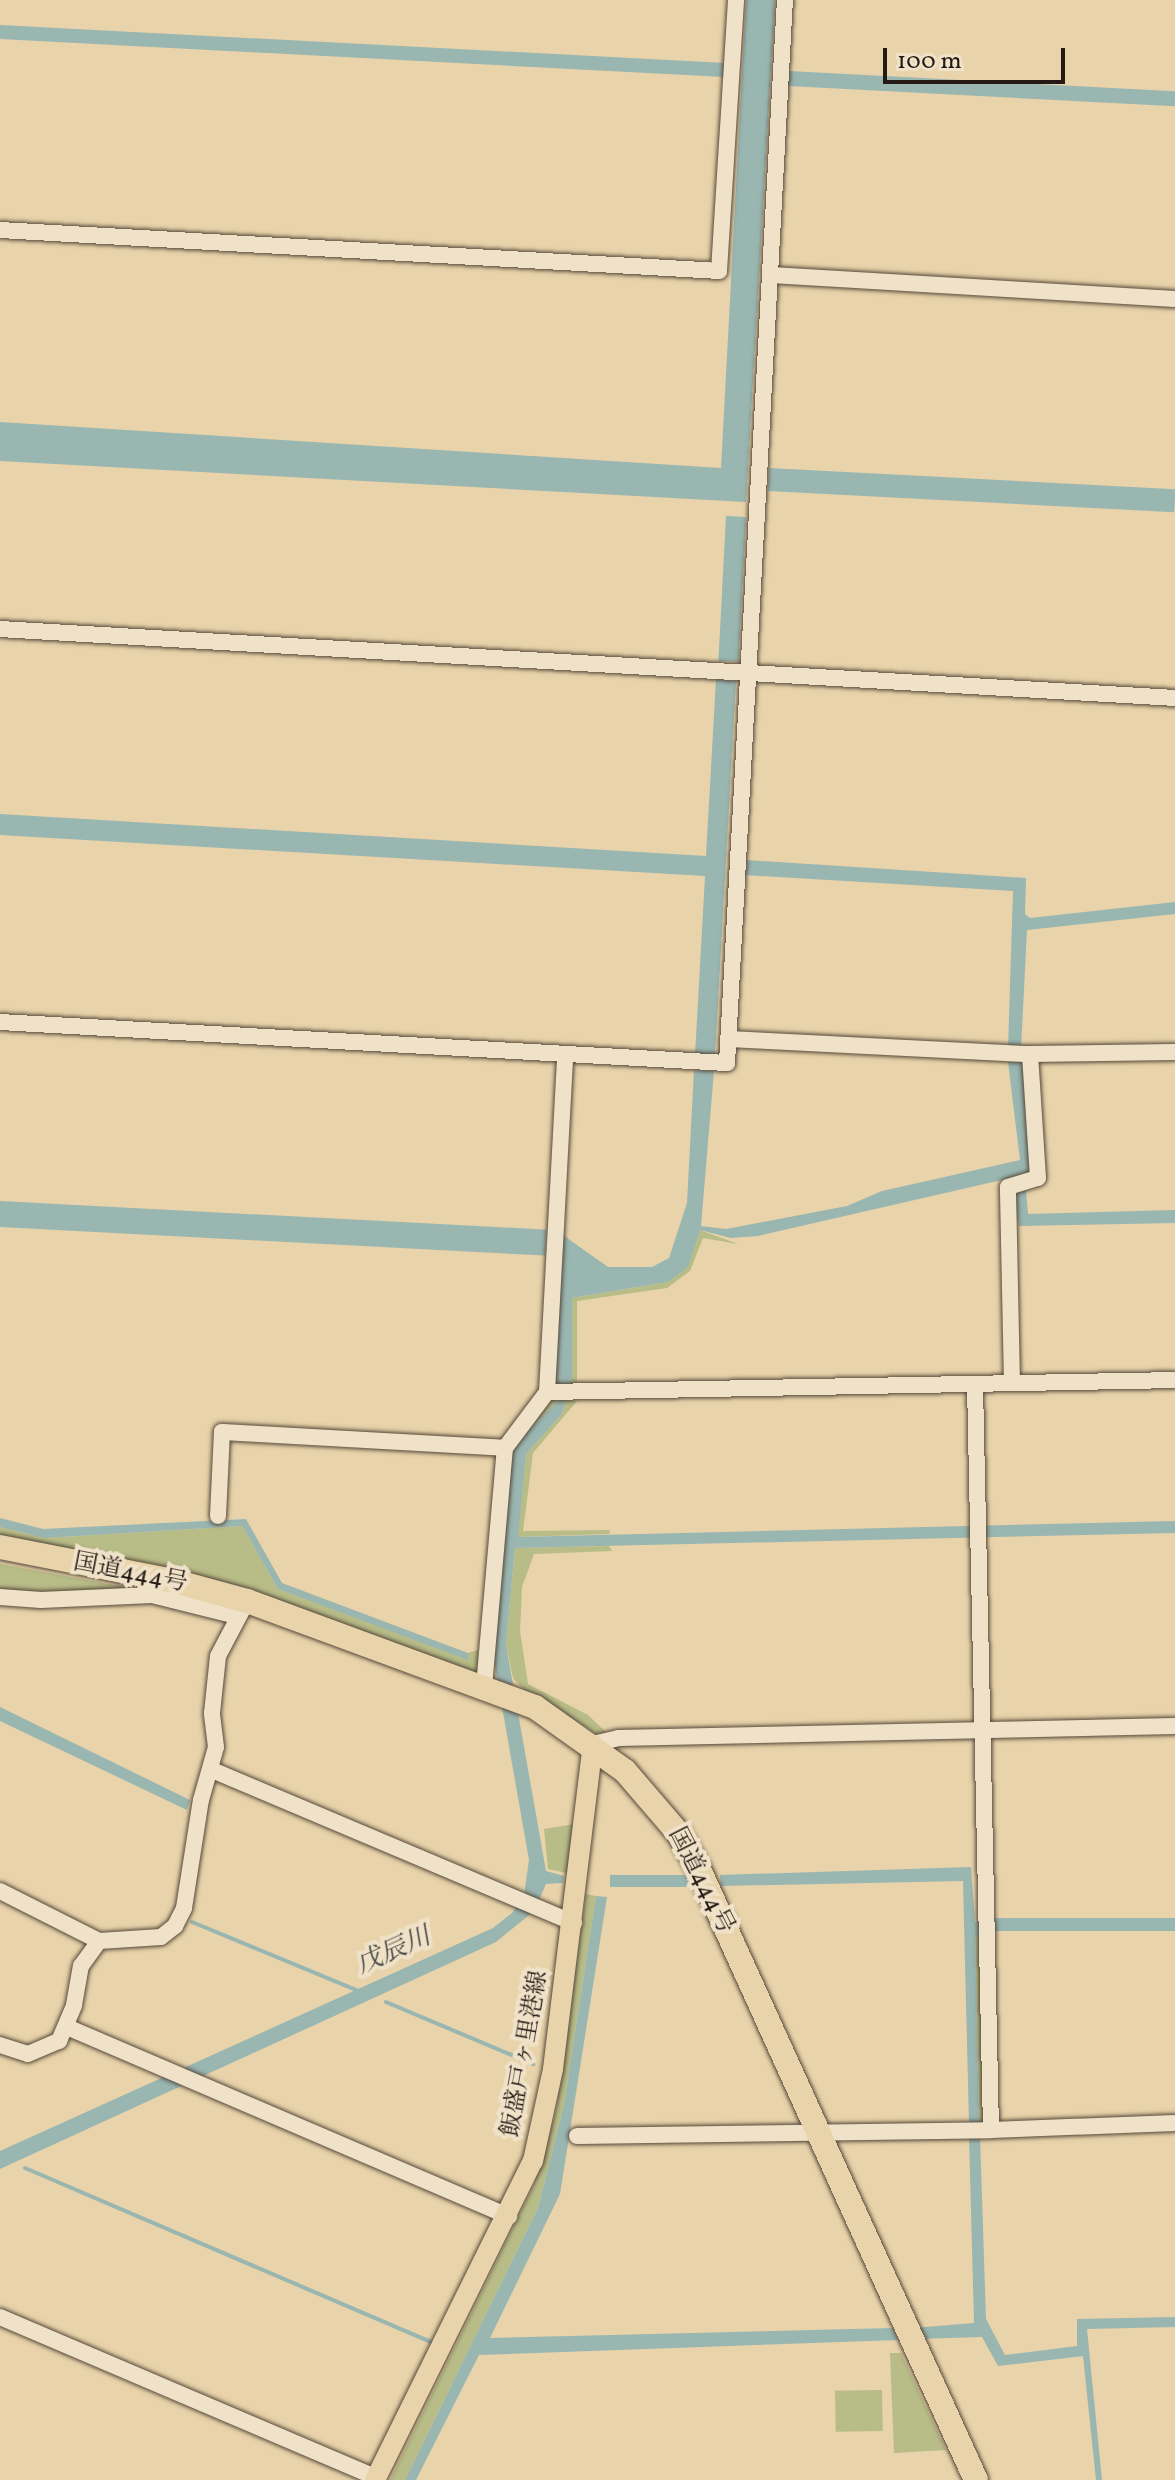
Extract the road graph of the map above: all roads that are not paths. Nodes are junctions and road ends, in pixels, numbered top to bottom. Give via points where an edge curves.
1 (736, 0) edge
2 (785, 0) edge
3 (0, 230) edge
4 (771, 275) junction
5 (1175, 299) edge
6 (0, 629) edge
7 (749, 672) junction
8 (1175, 698) edge
9 (0, 1022) edge
10 (729, 1039) junction
11 (1175, 1052) edge
12 (1030, 1054) junction
13 (565, 1055) junction
14 (1175, 1380) edge
15 (1012, 1383) junction
16 (975, 1386) junction
17 (547, 1392) junction
18 (505, 1448) junction
19 (218, 1516) dead end
20 (0, 1547) edge
21 (0, 1597) edge
22 (241, 1608) junction
23 (484, 1687) junction
24 (1175, 1726) edge
25 (982, 1730) junction
26 (593, 1744) junction
27 (212, 1770) junction
28 (0, 1891) edge
29 (574, 1923) junction
30 (99, 1941) junction
31 (67, 2027) junction
32 (0, 2045) edge
33 (1175, 2123) edge
34 (991, 2130) junction
35 (818, 2134) junction
36 (577, 2136) dead end
37 (509, 2216) junction
38 (0, 2317) edge
39 (375, 2478) edge
40 (976, 2480) edge

1 - 3 street via 719,271
2 - 4 street
4 - 5 street
4 - 7 street
6 - 7 street
7 - 8 street
7 - 10 street
9 - 13 street
10 - 12 street
10 - 13 street via 727,1063
11 - 12 street
12 - 15 street via 1038,1178 1008,1187
13 - 17 street
14 - 15 street
15 - 16 street
16 - 17 street
16 - 25 street
17 - 18 street
18 - 19 street via 222,1432
18 - 23 street
20 - 22 highway, 国道444号 via 150,1576
21 - 22 street via 152,1595
22 - 23 highway, 国道444号
22 - 27 street via 218,1656
23 - 26 highway, 国道444号 via 535,1707
24 - 25 street
25 - 26 street via 618,1738
25 - 34 street
26 - 29 main road, 飯盛戸ヶ里港線
26 - 35 highway, 国道444号 via 654,1802 685,1845
27 - 29 street
27 - 30 street via 201,1800 184,1908 175,1926 161,1937
28 - 30 street
29 - 37 main road, 飯盛戸ヶ里港線 via 542,2126
30 - 31 street via 81,1966
31 - 32 street via 47,2050 28,2054
31 - 37 street
33 - 34 street
34 - 35 street
35 - 36 street
35 - 40 highway, 国道444号
37 - 39 main road, 飯盛戸ヶ里港線
38 - 39 street

